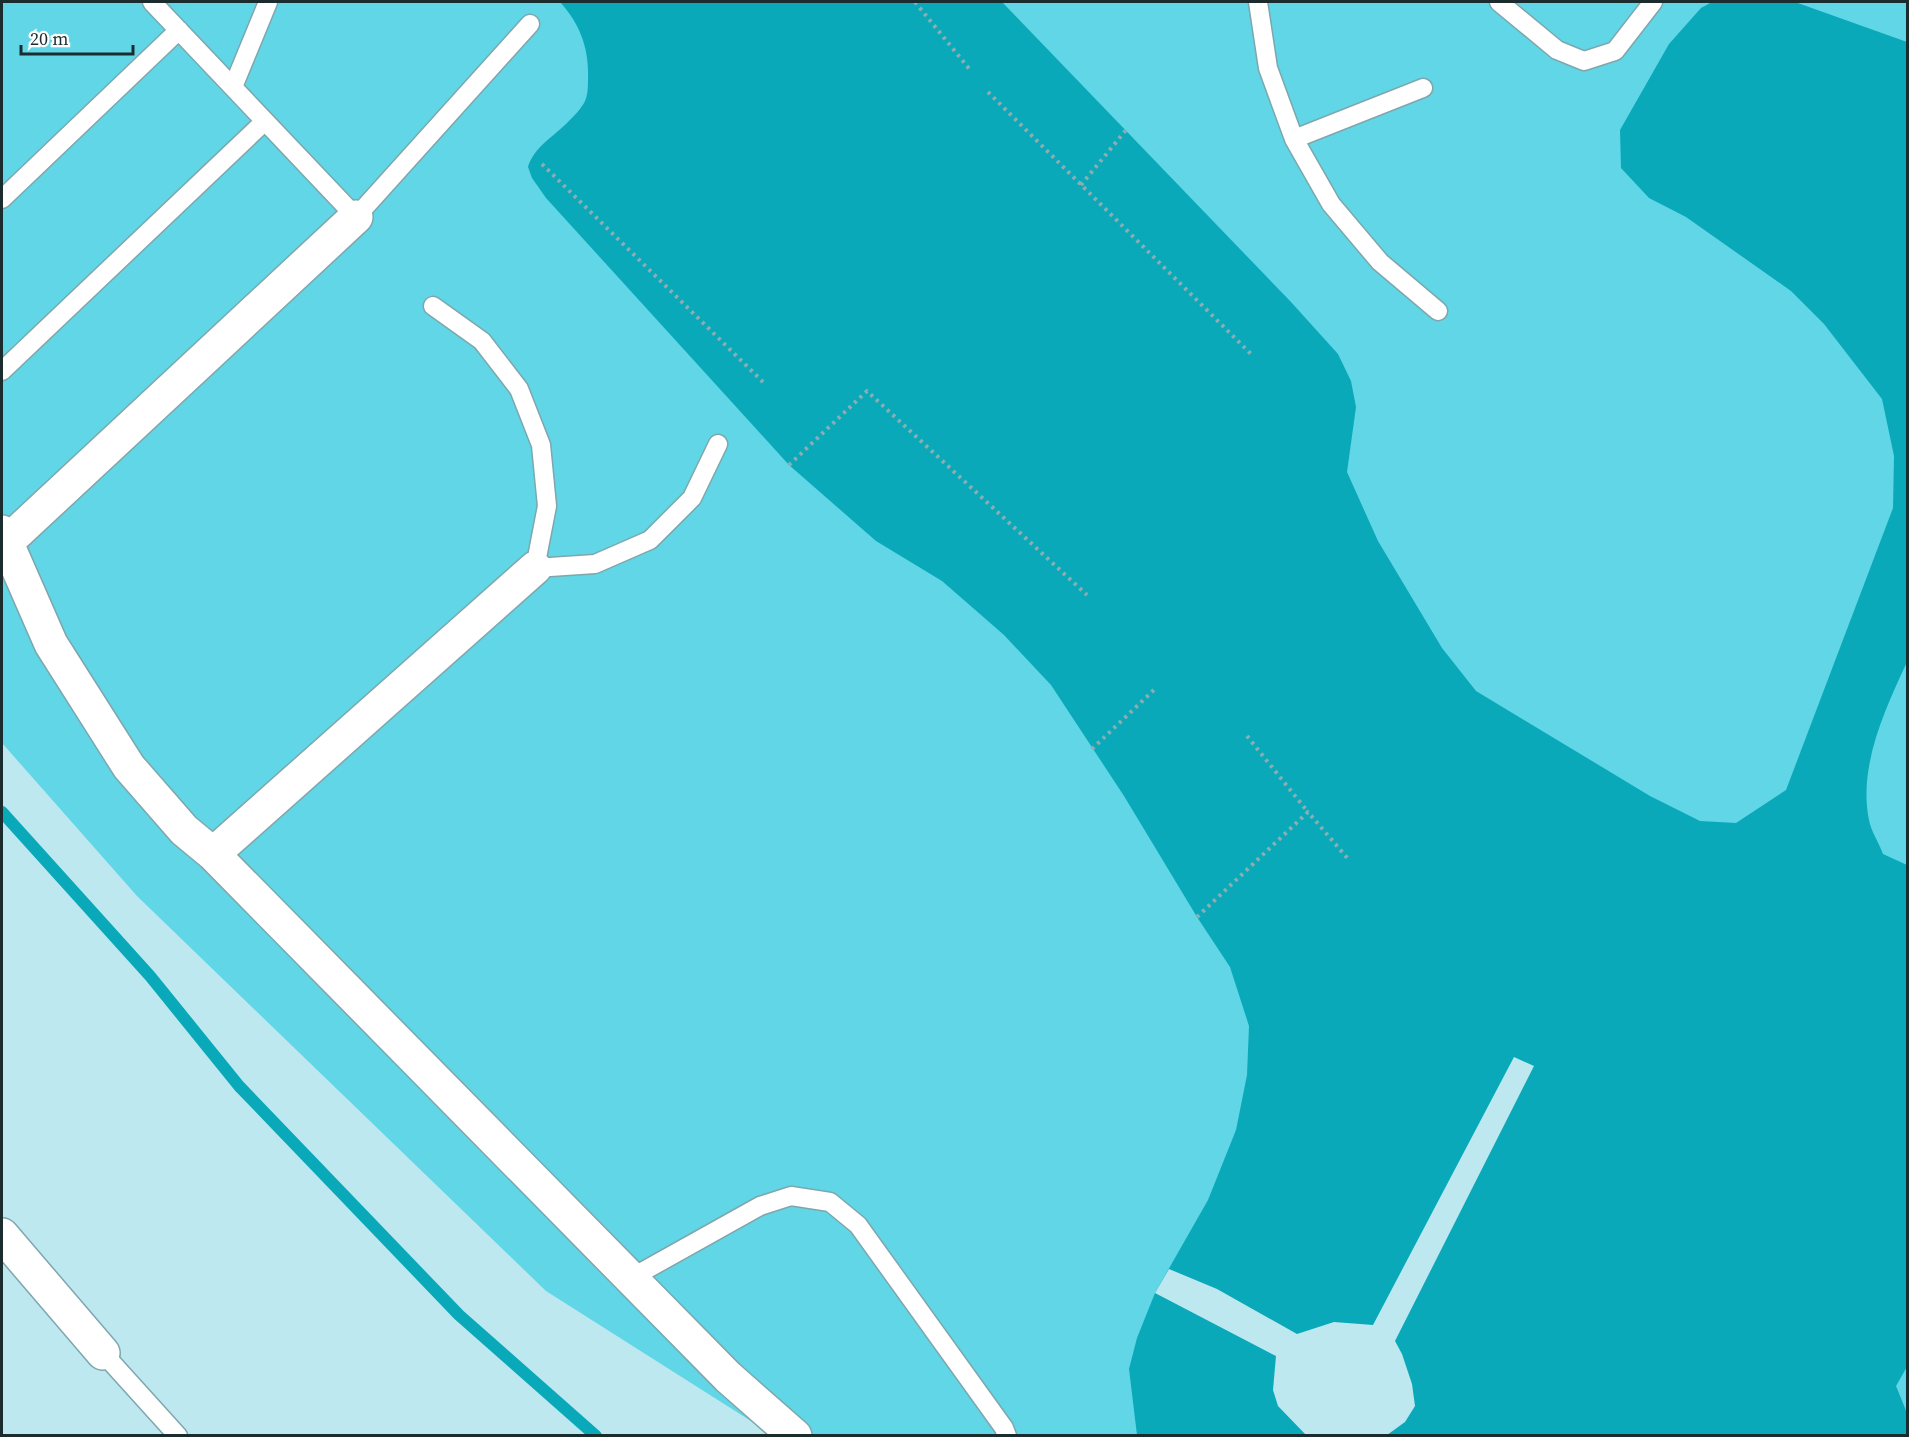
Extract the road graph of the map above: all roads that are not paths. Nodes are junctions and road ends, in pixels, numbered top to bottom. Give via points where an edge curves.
1 (152, 2) edge
2 (268, 2) edge
3 (1258, 2) edge
4 (1499, 2) edge
5 (1653, 2) edge
6 (530, 24) dead end
7 (179, 30) junction
8 (233, 87) junction
9 (1424, 88) dead end
10 (266, 121) junction
11 (1294, 139) junction
12 (2, 199) edge
13 (356, 217) junction
14 (433, 306) dead end
15 (1438, 311) dead end
16 (2, 371) edge
17 (718, 444) dead end
18 (4, 537) edge
19 (535, 567) junction
20 (213, 855) junction
21 (2, 1235) edge
22 (631, 1278) junction
23 (103, 1353) joint
24 (178, 1436) edge
25 (795, 1436) edge
26 (1007, 1436) edge

1 - 7 lane
2 - 8 lane
3 - 11 lane via 1268,68
4 - 5 lane via 1557,50 1584,61 1615,51
6 - 13 lane
7 - 8 lane
7 - 12 lane
8 - 10 lane
9 - 11 lane
10 - 13 lane
10 - 16 lane
11 - 15 lane via 1332,204 1380,262
13 - 18 street
14 - 19 lane via 482,341 519,389 541,445 547,506
17 - 19 lane via 693,498 650,540 595,564
18 - 20 street via 51,644 129,767 184,830
19 - 20 street
20 - 22 street
21 - 23 street
22 - 25 street via 728,1377
22 - 26 lane via 760,1206 791,1196 830,1202 858,1225
23 - 24 lane

